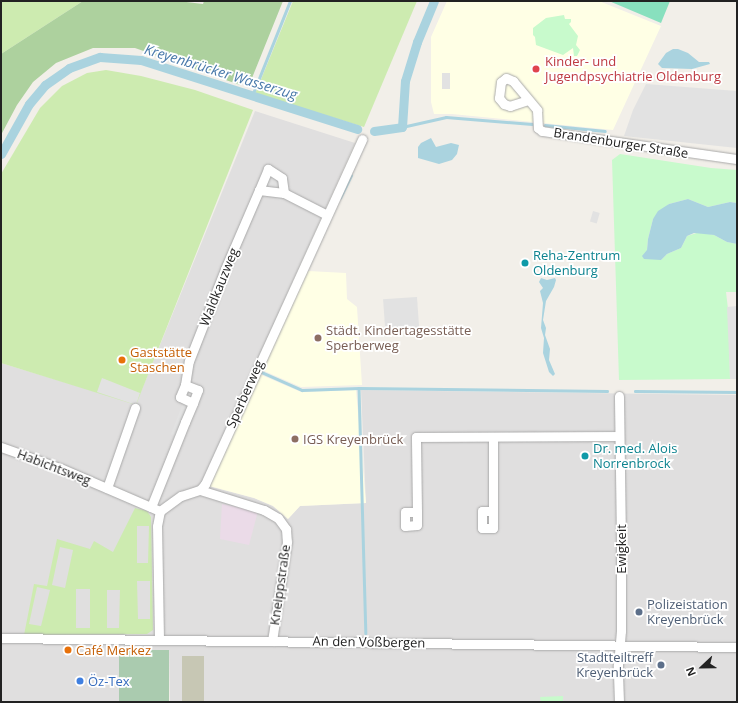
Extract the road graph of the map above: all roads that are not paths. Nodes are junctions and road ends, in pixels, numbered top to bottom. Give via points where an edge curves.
1 (528, 100) dead end
2 (362, 139) dead end
3 (737, 159) edge
4 (259, 190) junction
5 (284, 193) junction
6 (327, 215) junction
7 (185, 385) junction
8 (619, 396) dead end
9 (193, 403) junction
10 (135, 408) dead end
11 (620, 436) junction
12 (493, 437) junction
13 (1, 447) edge
14 (107, 488) junction
15 (200, 490) junction
16 (151, 507) junction
17 (160, 511) junction
18 (493, 511) dead end
19 (417, 512) dead end
20 (1, 638) edge
21 (159, 639) junction
22 (272, 641) junction
23 (620, 646) junction
24 (737, 647) edge
25 (619, 702) edge

1 - 3 street, Brandenburger Straße via 537,110 538,128 542,131
2 - 6 street, Sperberweg
4 - 5 street
4 - 5 street, Waldkauzweg via 268,169 282,178
4 - 7 street, Waldkauzweg via 190,361
5 - 6 street
6 - 15 street, Sperberweg via 205,484
7 - 9 street, Waldkauzweg via 180,397
7 - 9 street via 198,390
8 - 11 street, Ewigkeit
9 - 16 street
10 - 14 street, Habichtsweg
11 - 12 street
11 - 23 street, Ewigkeit
12 - 18 street
12 - 19 street via 416,437
13 - 14 street, Habichtsweg
14 - 16 street, Habichtsweg
15 - 17 street via 172,501
15 - 22 street, Kneippstraße via 264,510 278,518 286,529 287,542
16 - 17 street, Habichtsweg
17 - 21 street via 157,526
20 - 21 street, An den Voßbergen
21 - 22 street, An den Voßbergen
22 - 23 street, An den Voßbergen
23 - 24 street, An den Voßbergen
23 - 25 street, Ewigkeit

